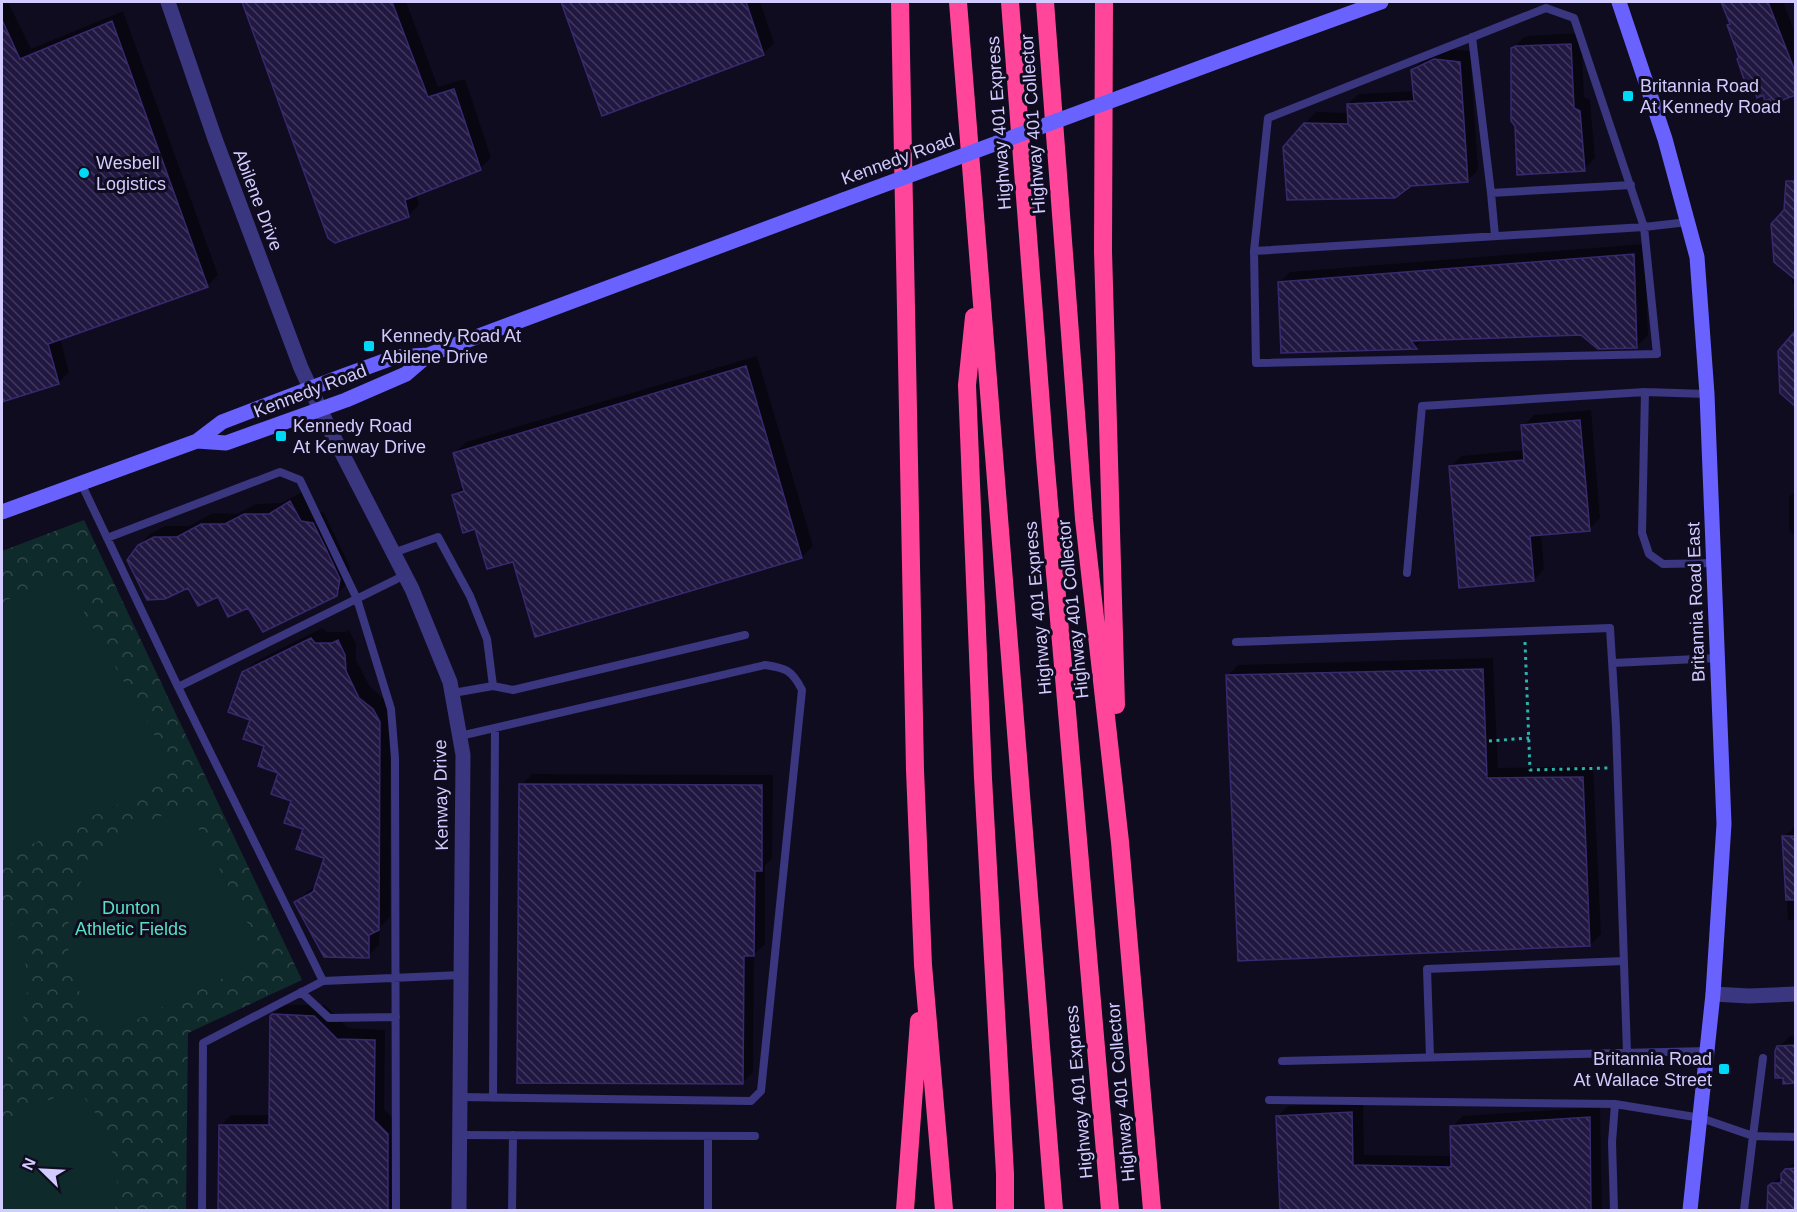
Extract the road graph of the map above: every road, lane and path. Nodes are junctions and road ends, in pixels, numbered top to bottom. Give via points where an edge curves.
1 (168, 2) edge
2 (900, 2) edge
3 (958, 2) edge
4 (1011, 2) edge
5 (1045, 2) edge
6 (1104, 2) edge
7 (1382, 2) edge
8 (1619, 2) edge
9 (1472, 37) junction
10 (1630, 185) junction
11 (1491, 193) junction
12 (1688, 222) junction
13 (1644, 226) junction
14 (1496, 236) junction
15 (1254, 251) junction
16 (979, 277) junction
17 (428, 355) junction
18 (310, 388) junction
19 (1645, 392) junction
20 (1707, 394) junction
21 (320, 409) junction
22 (198, 441) junction
23 (81, 483) junction
24 (2, 512) edge
25 (107, 538) junction
26 (393, 553) junction
27 (1714, 563) junction
28 (1407, 573) dead end
29 (405, 576) junction
30 (357, 599) junction
31 (1525, 631) junction
32 (745, 635) dead end
33 (1236, 642) dead end
34 (1718, 658) junction
35 (1613, 663) junction
36 (493, 686) junction
37 (178, 687) junction
38 (453, 693) junction
39 (495, 728) junction
40 (460, 736) junction
41 (1529, 738) junction
42 (1489, 741) dead end
43 (1617, 768) junction
44 (1120, 842) junction
45 (1624, 961) junction
46 (923, 965) junction
47 (461, 975) junction
48 (396, 976) junction
49 (323, 981) junction
50 (301, 992) junction
51 (1713, 994) junction
52 (1796, 994) edge
53 (396, 1017) junction
54 (1708, 1051) junction
55 (1627, 1053) junction
56 (1430, 1057) junction
57 (1762, 1058) dead end
58 (1282, 1061) dead end
59 (460, 1097) junction
60 (493, 1098) junction
61 (1269, 1100) dead end
62 (1615, 1104) junction
63 (1701, 1118) junction
64 (460, 1135) junction
65 (513, 1135) junction
66 (755, 1136) dead end
67 (1753, 1136) junction
68 (708, 1137) junction
69 (1796, 1137) edge
70 (202, 1210) edge
71 (396, 1210) edge
72 (459, 1210) edge
73 (512, 1210) edge
74 (708, 1210) edge
75 (905, 1210) edge
76 (945, 1210) edge
77 (1005, 1210) edge
78 (1054, 1210) edge
79 (1110, 1210) edge
80 (1152, 1210) edge
81 (1614, 1210) edge
82 (1690, 1210) edge
83 (1744, 1210) edge

1 - 18 street, Abilene Drive via 214,139
2 - 46 highway via 915,770
3 - 16 highway, Highway 401 Express
4 - 79 highway, Highway 401 Express via 1046,468
5 - 44 highway, Highway 401 Collector via 1084,519
6 - 44 highway via 1103,251
7 - 17 main road, Kennedy Road, bridge
8 - 12 main road, Britannia Road East
9 - 10 lane via 1546,8 1574,18
9 - 11 lane
9 - 15 lane via 1268,118
10 - 11 lane
10 - 13 lane
11 - 14 lane
12 - 13 lane
12 - 20 main road, Britannia Road East via 1697,257
13 - 14 lane
13 - 15 lane via 1657,354 1256,363
14 - 15 lane
16 - 77 highway via 967,385
16 - 78 highway, Highway 401 Express
17 - 18 main road, Kennedy Road via 395,357
17 - 21 main road, Kennedy Road via 406,374
18 - 21 street, Abilene Drive
18 - 22 main road, Kennedy Road via 222,422
19 - 20 lane
19 - 27 lane via 1642,533 1649,554 1663,564
19 - 28 lane via 1422,406
20 - 27 main road, Britannia Road East
21 - 22 main road, Kennedy Road via 226,443
21 - 26 street, Kenway Drive
22 - 23 main road, Kennedy Road
23 - 24 main road, Kennedy Road
23 - 25 lane
25 - 30 lane via 280,472 300,480
25 - 37 lane
26 - 29 street, Kenway Drive
26 - 36 lane via 438,537 470,596 487,639
27 - 34 main road, Britannia Road East
29 - 30 lane
29 - 38 street, Kenway Drive
30 - 37 lane
30 - 48 lane via 391,710 395,758
31 - 33 lane
31 - 35 lane via 1610,628
31 - 41 path
32 - 36 lane via 513,690
34 - 35 lane
34 - 51 main road, Britannia Road East via 1724,824
35 - 43 lane
36 - 38 lane
37 - 49 lane
38 - 40 street, Kenway Drive
39 - 40 lane
39 - 60 lane
39 - 60 lane via 765,665 784,668 802,690 761,1091 752,1101
40 - 47 street, Kenway Drive
41 - 42 path
41 - 43 path via 1530,770
43 - 45 lane
44 - 80 highway, Highway 401 Collector
45 - 55 lane
45 - 56 lane via 1427,969
46 - 75 highway
46 - 76 highway
47 - 48 lane
47 - 59 street, Kenway Drive
48 - 49 lane
48 - 53 lane
49 - 50 lane
50 - 53 lane via 329,1018
50 - 70 lane via 203,1043
51 - 52 street
51 - 54 main road, Britannia Road East
53 - 71 lane
54 - 55 lane
54 - 63 main road, Britannia Road East
55 - 56 lane
56 - 58 lane
57 - 67 lane
59 - 60 lane
59 - 64 street, Kenway Drive
61 - 62 lane
62 - 63 lane
62 - 81 lane
63 - 67 lane
63 - 82 main road, Britannia Road East
64 - 65 lane
64 - 72 street, Kenway Drive
65 - 68 lane
65 - 73 lane
66 - 68 lane
67 - 69 lane
67 - 83 lane
68 - 74 lane

